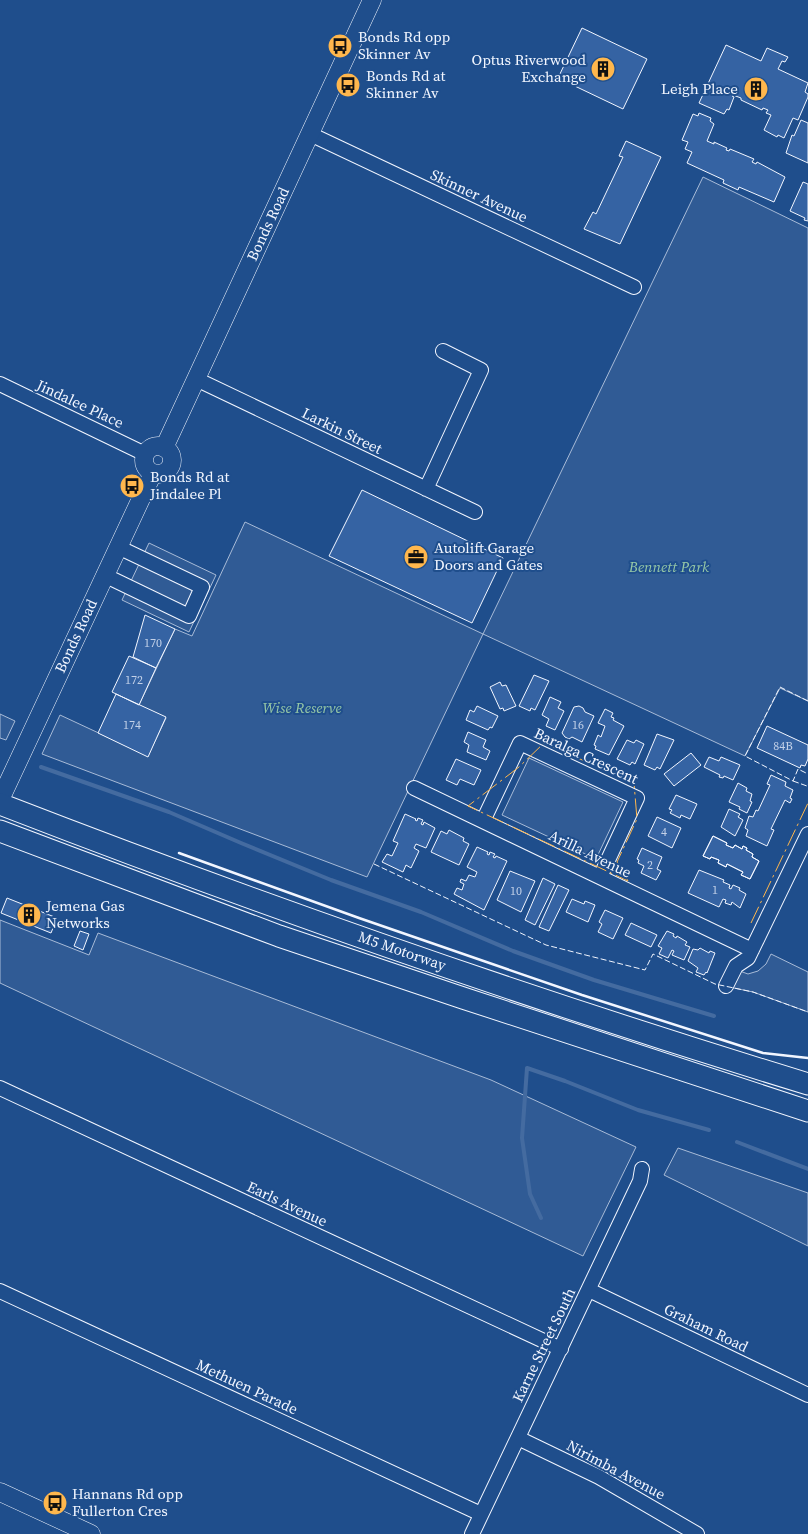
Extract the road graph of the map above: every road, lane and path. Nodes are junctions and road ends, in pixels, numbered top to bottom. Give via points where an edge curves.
1 (372, 0) edge
2 (310, 134) junction
3 (634, 287) dead end
4 (443, 351) dead end
5 (196, 379) junction
6 (0, 384) edge
7 (164, 448) junction
8 (145, 454) junction
9 (153, 473) junction
10 (426, 489) junction
11 (475, 512) dead end
12 (118, 547) junction
13 (104, 575) junction
14 (414, 788) dead end
15 (0, 800) edge
16 (0, 804) edge
17 (483, 822) junction
18 (0, 831) edge
19 (808, 834) edge
20 (600, 878) junction
21 (750, 954) junction
22 (726, 986) dead end
23 (808, 1084) edge
24 (0, 1088) edge
25 (808, 1111) edge
26 (642, 1169) dead end
27 (589, 1290) junction
28 (0, 1291) edge
29 (561, 1349) junction
30 (808, 1395) edge
31 (518, 1438) junction
32 (0, 1492) edge
33 (481, 1514) junction
34 (84, 1532) edge
35 (472, 1534) edge
36 (697, 1534) edge

1 - 2 main road, Bonds Road
2 - 3 street, Skinner Avenue
2 - 5 main road, Bonds Road
4 - 10 street via 481,370
5 - 7 main road, Bonds Road
5 - 10 street, Larkin Street
6 - 8 street, Jindalee Place
7 - 8 main road via 152,447
7 - 9 main road via 171,454 172,464 162,474
8 - 9 main road via 144,463
9 - 12 main road, Bonds Road
10 - 11 street, Larkin Street
12 - 13 main road, Bonds Road
12 - 13 street via 202,587 192,608 188,616
13 - 15 main road, Bonds Road
14 - 17 street, Arilla Avenue
16 - 23 highway, M5 Motorway via 354,935
17 - 20 street, Arilla Avenue
17 - 20 street, Baralga Crescent via 520,743 637,798
18 - 25 highway, M5 Motorway via 279,936
19 - 21 street
20 - 21 street, Arilla Avenue
21 - 22 street via 736,966
24 - 29 street, Earls Avenue
26 - 27 street, Karne Street South via 640,1182
27 - 29 street, Karne Street South
27 - 30 street, Graham Road
28 - 33 street, Methuen Parade
29 - 31 street, Karne Street South
31 - 33 street, Karne Street South
31 - 36 street, Nirimba Avenue via 599,1477
32 - 34 main road
33 - 35 street, Karne Street South

